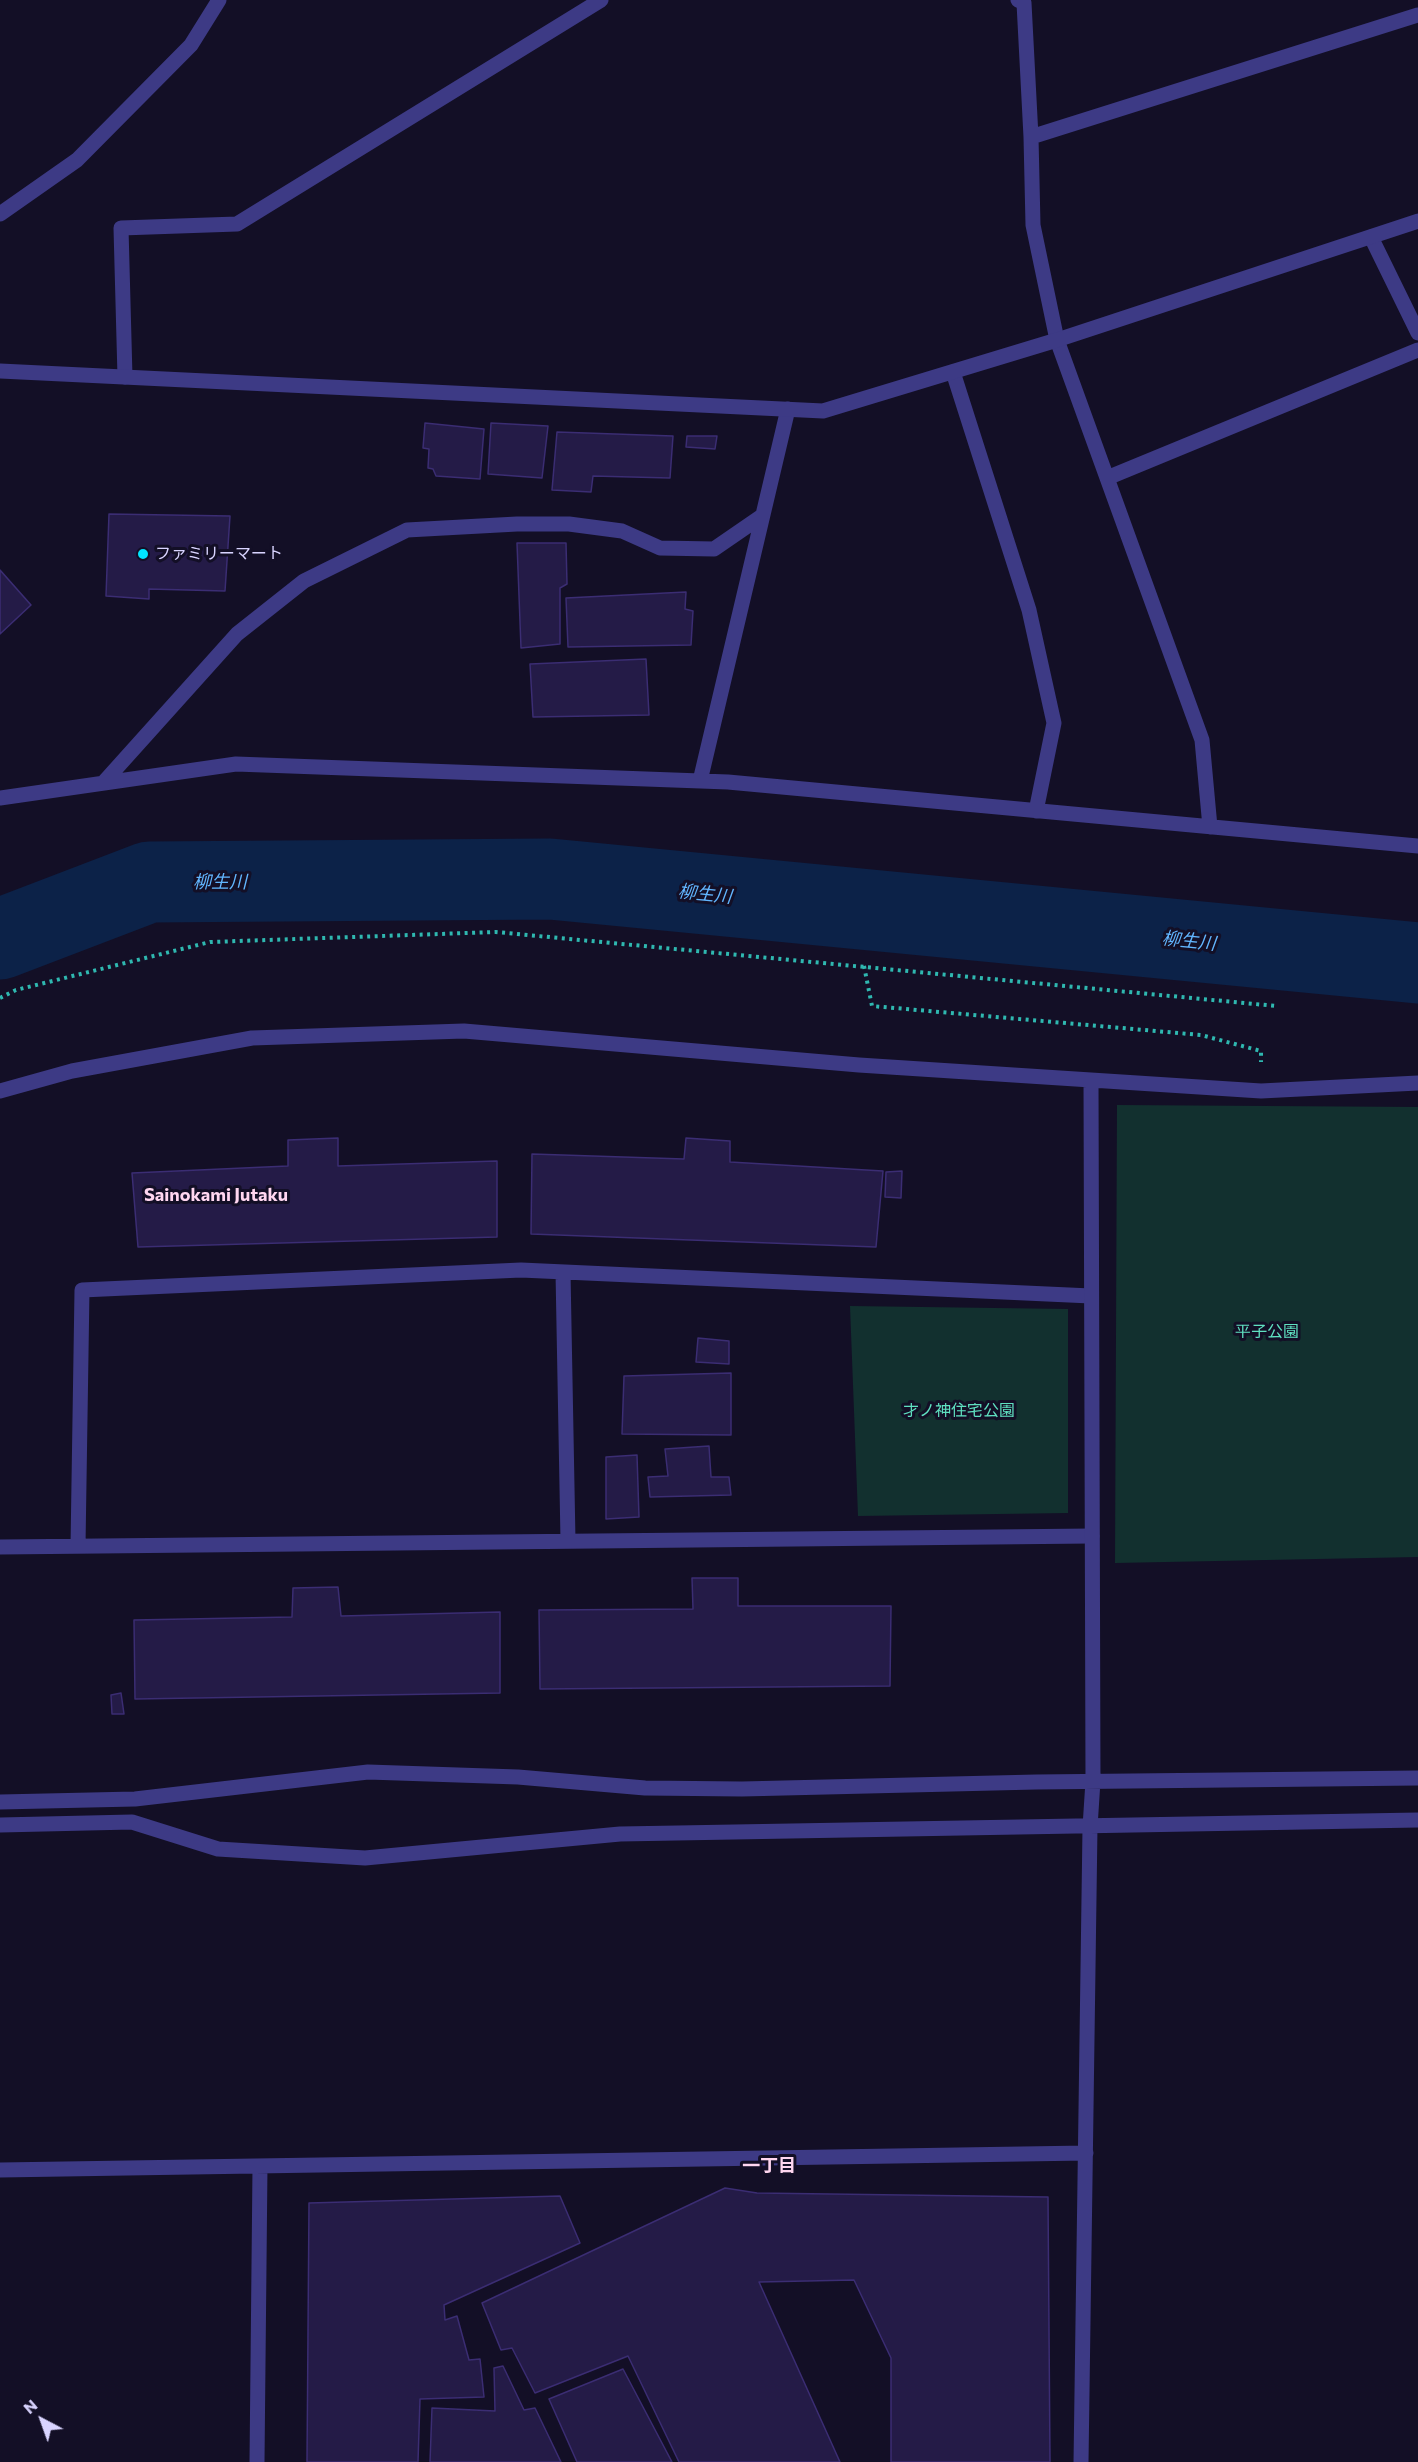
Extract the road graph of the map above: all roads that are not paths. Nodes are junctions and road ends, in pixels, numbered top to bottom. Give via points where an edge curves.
1 (219, 0) edge
2 (601, 0) edge
3 (1018, 0) edge
4 (1418, 15) edge
5 (1031, 137) junction
6 (0, 214) edge
7 (1418, 221) edge
8 (1371, 237) junction
9 (1418, 333) edge
10 (1057, 340) junction
11 (1418, 350) edge
12 (0, 371) edge
13 (953, 372) junction
14 (125, 377) junction
15 (788, 409) junction
16 (1107, 478) junction
17 (762, 516) junction
18 (700, 781) junction
19 (104, 782) junction
20 (0, 798) edge
21 (1036, 811) junction
22 (1210, 827) junction
23 (1418, 846) edge
24 (1090, 1080) junction
25 (1418, 1083) edge
26 (0, 1091) edge
27 (563, 1272) junction
28 (1091, 1296) junction
29 (1092, 1536) junction
30 (568, 1541) junction
31 (78, 1546) junction
32 (0, 1547) edge
33 (1418, 1778) edge
34 (1093, 1781) junction
35 (0, 1802) edge
36 (1418, 1820) edge
37 (0, 1825) edge
38 (1090, 1827) junction
39 (1086, 2153) junction
40 (260, 2166) junction
41 (0, 2170) edge
42 (257, 2462) edge
43 (1081, 2462) edge

1 - 6 street via 191,45 77,160
2 - 14 street via 237,224 121,228
3 - 5 street via 1024,3
4 - 5 street
5 - 10 street via 1033,225
7 - 8 street
8 - 9 street
8 - 10 street
10 - 13 street
10 - 16 street
11 - 16 street
12 - 14 street
13 - 15 street via 823,411
13 - 21 street via 1029,610 1054,723
14 - 15 street
15 - 17 street
16 - 22 street via 1202,740
17 - 18 street
17 - 19 street via 714,549 660,548 622,531 570,524 407,530 304,581 237,634
18 - 19 street via 236,764
18 - 21 street
19 - 20 street
21 - 22 street
22 - 23 street
24 - 25 street via 1261,1091
24 - 26 street via 859,1065 464,1031 252,1038 72,1071
24 - 28 street
27 - 28 street
27 - 30 street
27 - 31 street via 521,1269 82,1290
28 - 29 street
29 - 30 street
29 - 34 street
30 - 31 street
31 - 32 street
33 - 34 street
34 - 35 street via 645,1788 518,1777 368,1772 135,1799
34 - 38 street
36 - 38 street
37 - 38 street via 132,1822 218,1849 365,1858 620,1834
38 - 39 street
39 - 40 street
39 - 43 street
40 - 41 street
40 - 42 street

